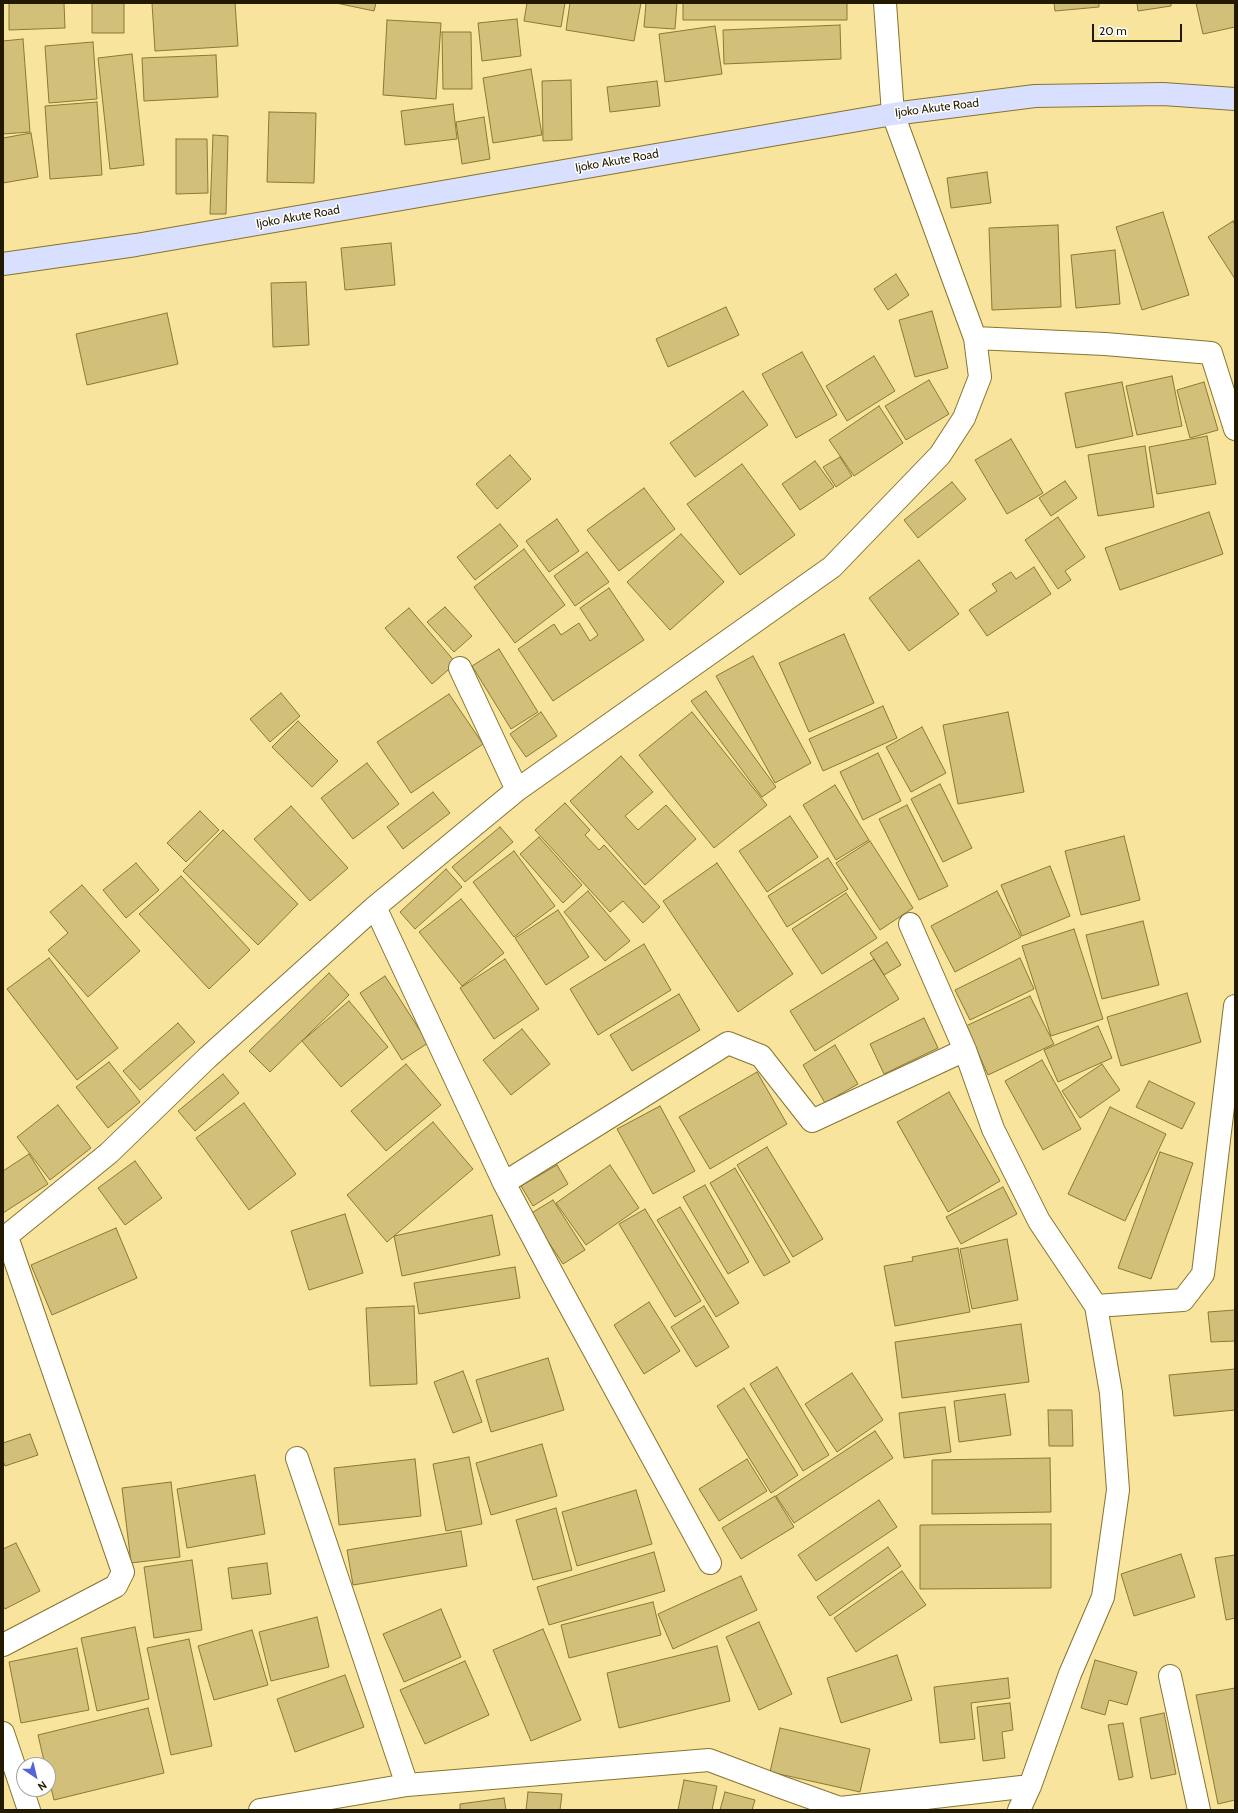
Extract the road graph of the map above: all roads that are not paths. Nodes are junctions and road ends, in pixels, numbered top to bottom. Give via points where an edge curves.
1 (885, 3) edge
2 (1235, 99) edge
3 (893, 114) junction
4 (3, 264) edge
5 (976, 338) junction
6 (1235, 429) edge
7 (460, 668) dead end
8 (517, 790) junction
9 (375, 907) junction
10 (910, 924) dead end
11 (1235, 1006) edge
12 (965, 1050) junction
13 (504, 1183) junction
14 (5, 1238) edge
15 (1096, 1306) junction
16 (297, 1458) dead end
17 (710, 1563) dead end
18 (3, 1645) edge
19 (1170, 1676) dead end
20 (3, 1733) edge
21 (407, 1785) junction
22 (1030, 1786) junction
23 (29, 1810) edge
24 (260, 1810) edge
25 (1019, 1810) edge
26 (1199, 1810) edge

1 - 3 street
2 - 3 main road, Ijoko Akute Road via 1163,94 1035,96
3 - 4 main road, Ijoko Akute Road via 167,240
3 - 5 street
5 - 6 street via 1105,344 1211,353
5 - 8 street via 980,377 960,424 940,455 832,567
7 - 8 street
8 - 9 street
9 - 13 street
9 - 14 street via 206,1058 109,1154
10 - 12 street
11 - 15 street via 1202,1274 1184,1300
12 - 13 street via 812,1121 761,1056 728,1043
12 - 15 street via 994,1128 1039,1220
13 - 17 street
14 - 18 street via 123,1572 116,1586
15 - 22 street via 1111,1393 1118,1490 1103,1597 1070,1674
16 - 21 street
19 - 26 street
20 - 23 street
21 - 22 street via 709,1760 840,1808
21 - 24 street
22 - 25 street

